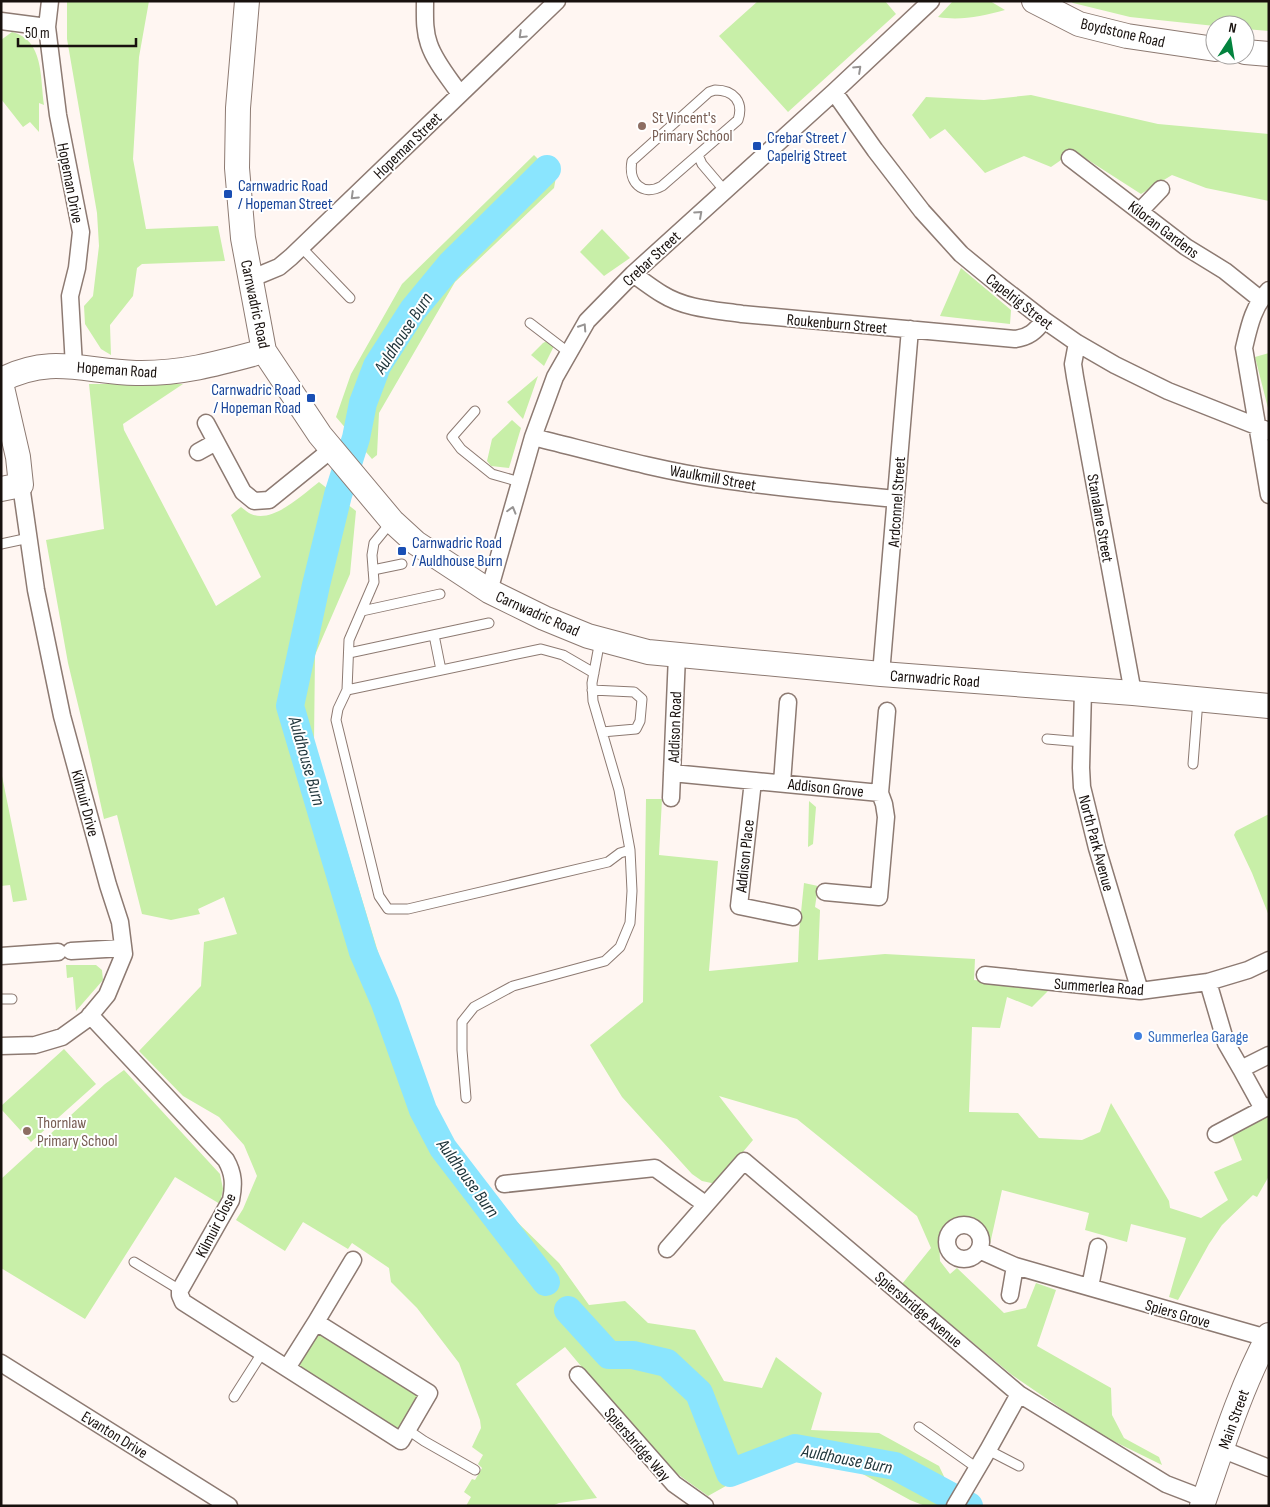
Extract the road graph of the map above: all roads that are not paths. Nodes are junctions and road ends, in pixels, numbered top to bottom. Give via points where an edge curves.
1 (50, 1) edge
2 (247, 1) edge
3 (425, 1) edge
4 (557, 1) edge
5 (931, 1) edge
6 (1034, 1) edge
7 (1, 20) edge
8 (47, 27) junction
9 (1205, 48) edge
10 (1255, 53) edge
11 (1269, 54) edge
12 (834, 92) junction
13 (460, 94) junction
14 (698, 155) junction
15 (1070, 158) dead end
16 (1161, 189) dead end
17 (725, 191) junction
18 (1140, 211) junction
19 (301, 247) junction
20 (633, 274) junction
21 (250, 279) junction
22 (1264, 294) edge
23 (350, 298) dead end
24 (1044, 320) junction
25 (530, 323) dead end
26 (910, 330) junction
27 (1077, 343) junction
28 (264, 351) junction
29 (568, 352) junction
30 (74, 366) junction
31 (1, 382) edge
32 (475, 410) dead end
33 (206, 423) dead end
34 (1263, 429) edge
35 (533, 437) junction
36 (216, 442) junction
37 (326, 442) junction
38 (198, 452) dead end
39 (520, 482) junction
40 (11, 487) edge
41 (1269, 495) edge
42 (895, 499) junction
43 (392, 521) junction
44 (29, 538) junction
45 (1, 544) edge
46 (402, 564) dead end
47 (373, 570) junction
48 (489, 591) junction
49 (440, 594) dead end
50 (362, 611) junction
51 (489, 623) dead end
52 (434, 635) junction
53 (601, 639) junction
54 (349, 653) junction
55 (677, 655) junction
56 (441, 670) junction
57 (594, 673) junction
58 (881, 674) junction
59 (347, 690) junction
60 (592, 690) junction
61 (1083, 690) junction
62 (1133, 693) junction
63 (1198, 700) junction
64 (788, 702) dead end
65 (1269, 706) edge
66 (886, 711) dead end
67 (602, 732) junction
68 (1047, 739) dead end
69 (1082, 742) junction
70 (1193, 764) dead end
71 (672, 773) junction
72 (753, 781) junction
73 (782, 783) junction
74 (880, 793) junction
75 (671, 798) dead end
76 (630, 850) junction
77 (825, 892) dead end
78 (793, 917) dead end
79 (123, 948) junction
80 (1, 956) edge
81 (1269, 960) edge
82 (985, 975) dead end
83 (1208, 982) junction
84 (1140, 991) junction
85 (1, 999) edge
86 (12, 999) dead end
87 (90, 1016) junction
88 (1, 1046) edge
89 (1269, 1055) edge
90 (1241, 1069) junction
91 (466, 1098) dead end
92 (1266, 1108) edge
93 (1216, 1134) dead end
94 (504, 1184) dead end
95 (705, 1204) junction
96 (1098, 1247) dead end
97 (667, 1248) dead end
98 (979, 1250) dead end
99 (353, 1260) dead end
100 (134, 1262) dead end
101 (1015, 1266) junction
102 (1090, 1288) junction
103 (180, 1290) junction
104 (1010, 1295) dead end
105 (316, 1322) junction
106 (1268, 1336) edge
107 (262, 1353) junction
108 (1, 1363) edge
109 (287, 1368) junction
110 (578, 1375) dead end
111 (1019, 1394) junction
112 (234, 1397) dead end
113 (920, 1427) dead end
114 (408, 1430) junction
115 (1221, 1449) junction
116 (988, 1450) junction
117 (1019, 1466) dead end
118 (977, 1468) junction
119 (1269, 1468) edge
120 (475, 1470) dead end
121 (1203, 1502) edge
122 (229, 1506) edge
123 (705, 1506) edge
124 (955, 1506) edge

1 - 8 street, Hopeman Drive
2 - 21 street, Carnwadric Road via 238,108 237,168
3 - 13 street via 429,45
4 -> 13 street, Hopeman Street
12 -> 5 street, Crebar Street
6 - 9 street, Boydstone Road via 1089,27
7 - 8 street
8 - 30 street, Hopeman Drive via 58,115 81,232 70,296
10 - 11 street
12 - 17 street, Crebar Street
12 - 24 street, Capelrig Street via 922,211 965,257
13 -> 19 street, Hopeman Street
14 - 14 lane via 653,191 636,184 630,170 632,161 709,92 730,92 740,104 738,120
14 - 17 lane
15 - 18 street, Kiloran Gardens
16 - 18 street
20 -> 17 street, Crebar Street
18 - 22 street, Kiloran Gardens via 1186,248
19 - 21 street, Hopeman Street via 279,267
19 - 23 lane
20 - 26 street, Roukenburn Street via 662,294 705,309
29 -> 20 street, Crebar Street via 586,321
21 - 28 street, Carnwadric Road
22 - 34 street via 1249,324 1244,348
24 - 26 street, Roukenburn Street via 1034,333 1015,339
24 - 27 street, Capelrig Street
25 - 29 lane
26 - 42 street, Ardconnel Street
27 - 34 street, Capelrig Street via 1147,381
27 - 62 street, Stanalane Street via 1073,364 1075,377
28 - 30 street, Hopeman Road via 181,372 135,373
28 - 37 street, Carnwadric Road
29 - 35 street, Crebar Street via 554,377
30 - 31 street, Hopeman Road via 37,367 15,373
31 - 40 street via 18,457
32 - 39 lane via 452,437 461,449 492,474
33 - 36 street
34 - 41 street
35 - 39 street, Crebar Street
35 - 42 street, Waulkmill Street via 716,479
36 - 37 street via 243,492 254,501 269,500
36 - 38 street
37 - 43 street, Carnwadric Road
48 -> 39 street, Crebar Street
40 - 44 street, Kilmuir Drive
42 - 58 street, Ardconnel Street
43 - 47 lane via 374,543
43 - 48 street, Carnwadric Road via 416,543
44 - 45 lane
44 - 79 street, Kilmuir Drive via 36,590 62,716 120,922
46 - 47 lane
47 - 50 lane via 374,582
48 - 53 street, Carnwadric Road via 544,618
49 - 50 lane
50 - 54 lane via 349,640
51 - 52 lane
52 - 54 lane
52 - 56 lane
53 - 55 street, Carnwadric Road via 648,652
53 - 57 lane
54 - 59 lane
55 - 58 street, Carnwadric Road
55 - 71 street, Addison Road
56 - 57 lane via 541,649 562,655
56 - 59 lane
57 - 60 lane
58 - 61 street, Carnwadric Road
59 - 76 lane via 336,720 379,896 388,909 408,909 608,862
60 - 67 lane
60 - 67 lane via 634,692 642,699 636,729
61 - 62 street, Carnwadric Road
61 - 69 street, North Park Avenue
62 - 63 street, Carnwadric Road
63 - 65 street, Carnwadric Road
63 - 70 lane
64 - 73 street
66 - 74 street
67 - 76 lane
68 - 69 lane
69 - 84 street, North Park Avenue via 1082,787
71 - 72 street, Addison Grove
71 - 75 street, Addison Road
72 - 73 street, Addison Grove
72 - 78 street, Addison Place via 739,906
73 - 74 street, Addison Grove
74 - 77 street, Addison Grove via 886,817 879,897
76 - 91 lane via 630,923 620,947 605,961 513,986 474,1007 462,1022
79 - 80 street
79 - 87 street, Kilmuir Drive via 124,954 107,995
81 - 83 street, Summerlea Road
82 - 84 street, Summerlea Road
83 - 84 street, Summerlea Road
83 - 90 street via 1226,1043
85 - 86 lane
87 - 88 street, Kilmuir Drive via 62,1037 35,1045
87 - 103 street, Kilmuir Close via 232,1170 234,1186 231,1200
89 - 90 street
90 - 92 street
92 - 93 street
94 - 95 street via 655,1168
95 - 97 street, Spiersbridge Avenue
95 - 111 street, Spiersbridge Avenue via 744,1161
96 - 102 street
98 - 101 street, Spiers Grove
99 - 105 street
100 - 103 lane
101 - 102 street, Spiers Grove
101 - 104 street
102 - 106 street, Spiers Grove
103 - 107 street via 183,1302
105 - 109 street
105 - 114 street via 429,1394
106 - 115 street, Main Street
107 - 109 street
107 - 112 lane
108 - 122 street, Evanton Drive
109 - 114 street via 401,1441
110 - 123 street, Spiersbridge Way via 674,1484
111 - 116 street
111 - 121 street, Spiersbridge Avenue via 1166,1484
113 - 118 lane
114 - 120 lane
115 - 119 street
115 - 121 street, Main Street
116 - 117 lane
116 - 118 street
118 - 124 street

